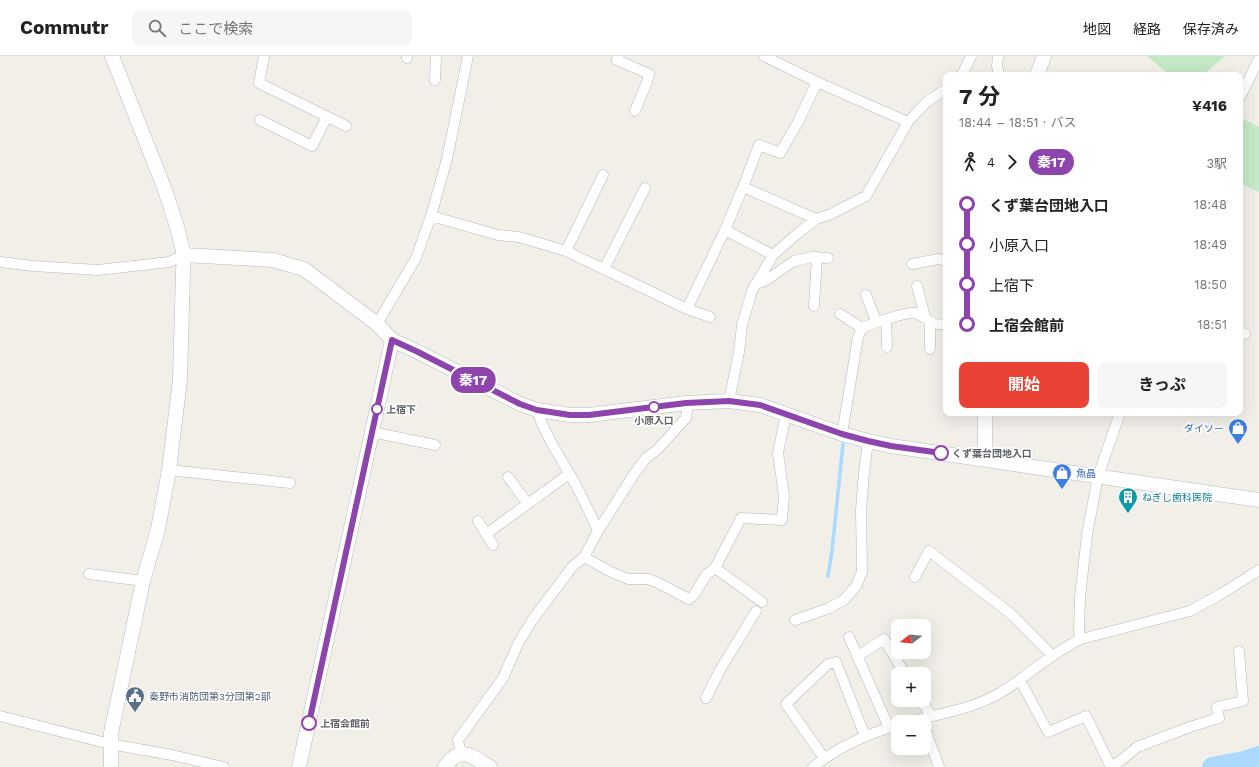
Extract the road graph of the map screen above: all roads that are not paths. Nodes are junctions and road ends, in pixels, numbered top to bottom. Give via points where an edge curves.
1 (112, 56) edge
2 (264, 56) edge
3 (436, 56) edge
4 (468, 56) edge
5 (618, 56) edge
6 (764, 56) edge
7 (971, 56) edge
8 (998, 56) edge
9 (1044, 56) edge
10 (1259, 59) edge
11 (963, 72) edge
12 (998, 72) edge
13 (1038, 72) edge
14 (1256, 72) edge
15 (435, 80) dead end
16 (817, 82) junction
17 (943, 91) edge
18 (1243, 92) edge
19 (635, 111) dead end
20 (327, 117) junction
21 (260, 120) dead end
22 (908, 122) junction
23 (346, 126) dead end
24 (603, 175) dead end
25 (743, 187) junction
26 (645, 188) dead end
27 (431, 216) junction
28 (816, 219) junction
29 (725, 230) junction
30 (566, 251) junction
31 (184, 255) junction
32 (773, 255) junction
33 (817, 257) junction
34 (828, 258) dead end
35 (943, 260) edge
36 (0, 262) edge
37 (912, 264) dead end
38 (604, 269) junction
39 (755, 284) junction
40 (917, 286) dead end
41 (804, 293) dead end
42 (815, 294) junction
43 (866, 295) dead end
44 (814, 306) dead end
45 (687, 309) junction
46 (840, 314) dead end
47 (710, 317) dead end
48 (928, 320) junction
49 (881, 321) junction
50 (377, 324) junction
51 (943, 324) edge
52 (862, 328) junction
53 (392, 340) junction
54 (887, 347) dead end
55 (930, 349) dead end
56 (729, 401) junction
57 (686, 403) junction
58 (537, 410) junction
59 (786, 414) junction
60 (985, 416) edge
61 (1119, 416) edge
62 (372, 432) junction
63 (842, 434) junction
64 (868, 441) junction
65 (435, 445) dead end
66 (984, 459) junction
67 (169, 470) junction
68 (569, 474) junction
69 (1098, 476) junction
70 (508, 477) dead end
71 (290, 483) dead end
72 (1259, 500) edge
73 (528, 504) junction
74 (478, 521) dead end
75 (598, 531) junction
76 (486, 534) junction
77 (493, 545) dead end
78 (584, 556) junction
79 (715, 568) junction
80 (1259, 570) edge
81 (89, 574) dead end
82 (915, 577) dead end
83 (143, 580) junction
84 (795, 620) dead end
85 (849, 638) dead end
86 (1081, 639) junction
87 (1239, 650) dead end
88 (1052, 655) junction
89 (858, 656) junction
90 (901, 667) edge
91 (1020, 680) junction
92 (706, 698) dead end
93 (0, 716) edge
94 (931, 719) edge
95 (891, 723) edge
96 (891, 728) edge
97 (865, 736) junction
98 (931, 741) edge
99 (110, 744) junction
100 (461, 754) junction
101 (824, 758) junction
102 (111, 767) edge
103 (224, 767) edge
104 (299, 767) edge
105 (445, 767) edge
106 (490, 767) edge
107 (813, 767) edge
108 (939, 767) edge
109 (1111, 767) edge

1 - 31 street via 165,190
2 - 20 street via 259,83
3 - 15 street
4 - 27 street via 447,159
5 - 19 street via 617,60 649,74
6 - 16 street
7 - 11 street
8 - 12 street
9 - 13 street
10 - 14 street
14 - 18 street
16 - 22 street
16 - 25 street via 780,154 759,145
17 - 22 street via 927,102
20 - 21 street via 312,146
20 - 23 street
22 - 28 street via 866,196 832,214
24 - 30 street
25 - 28 street
25 - 29 street
26 - 38 street
27 - 30 street
27 - 50 street via 416,258
28 - 32 street
29 - 32 street
29 - 45 street
30 - 38 street
31 - 36 street via 169,262 98,270
31 - 50 street via 273,260 304,269
31 - 67 street via 180,380
32 - 39 street
33 - 34 street
33 - 39 street via 794,261 766,281
33 - 42 street
35 - 37 street
38 - 45 street
39 - 56 street via 742,325
40 - 48 street
41 - 42 street
42 - 44 street
43 - 49 street
45 - 47 street
46 - 52 street
48 - 49 street via 913,313
48 - 51 street
48 - 55 street
49 - 52 street
49 - 54 street
50 - 53 street
52 - 63 street via 858,337
53 - 58 street
53 - 62 street
56 - 57 street
56 - 59 street via 760,405
57 - 58 street via 589,415
57 - 75 street via 686,418 657,450 646,458
58 - 68 street via 548,438
59 - 63 street
59 - 79 street via 778,452 784,496 782,520 741,518
60 - 66 street
61 - 69 street
62 - 65 street
62 - 104 street
63 - 64 street
64 - 66 street
64 - 84 street via 861,510 862,572 856,586 844,600
66 - 69 street
67 - 71 street
67 - 83 street via 158,529
68 - 73 street
68 - 75 street
69 - 72 street
69 - 86 street via 1087,535 1080,597
70 - 73 street
73 - 76 street
74 - 76 street
75 - 78 street
76 - 77 street
78 - 79 street via 628,579 648,579 689,599 707,574
78 - 100 street via 573,566 533,619 518,644 503,678 458,740
79 - 92 street via 759,606
80 - 86 street via 1190,611
81 - 83 street
82 - 88 street via 929,551 1010,614
83 - 99 street
85 - 89 street
86 - 88 street
87 - 109 street via 1243,701 1217,706 1219,718 1137,747
88 - 91 street
89 - 90 street via 884,639
89 - 95 street
91 - 94 street via 989,699
91 - 109 street via 1048,732 1086,716
93 - 99 street
96 - 97 street
97 - 101 street
97 - 101 street via 836,662 828,664 786,704
98 - 108 street
99 - 102 street
99 - 103 street
100 - 105 street
100 - 106 street
101 - 107 street

